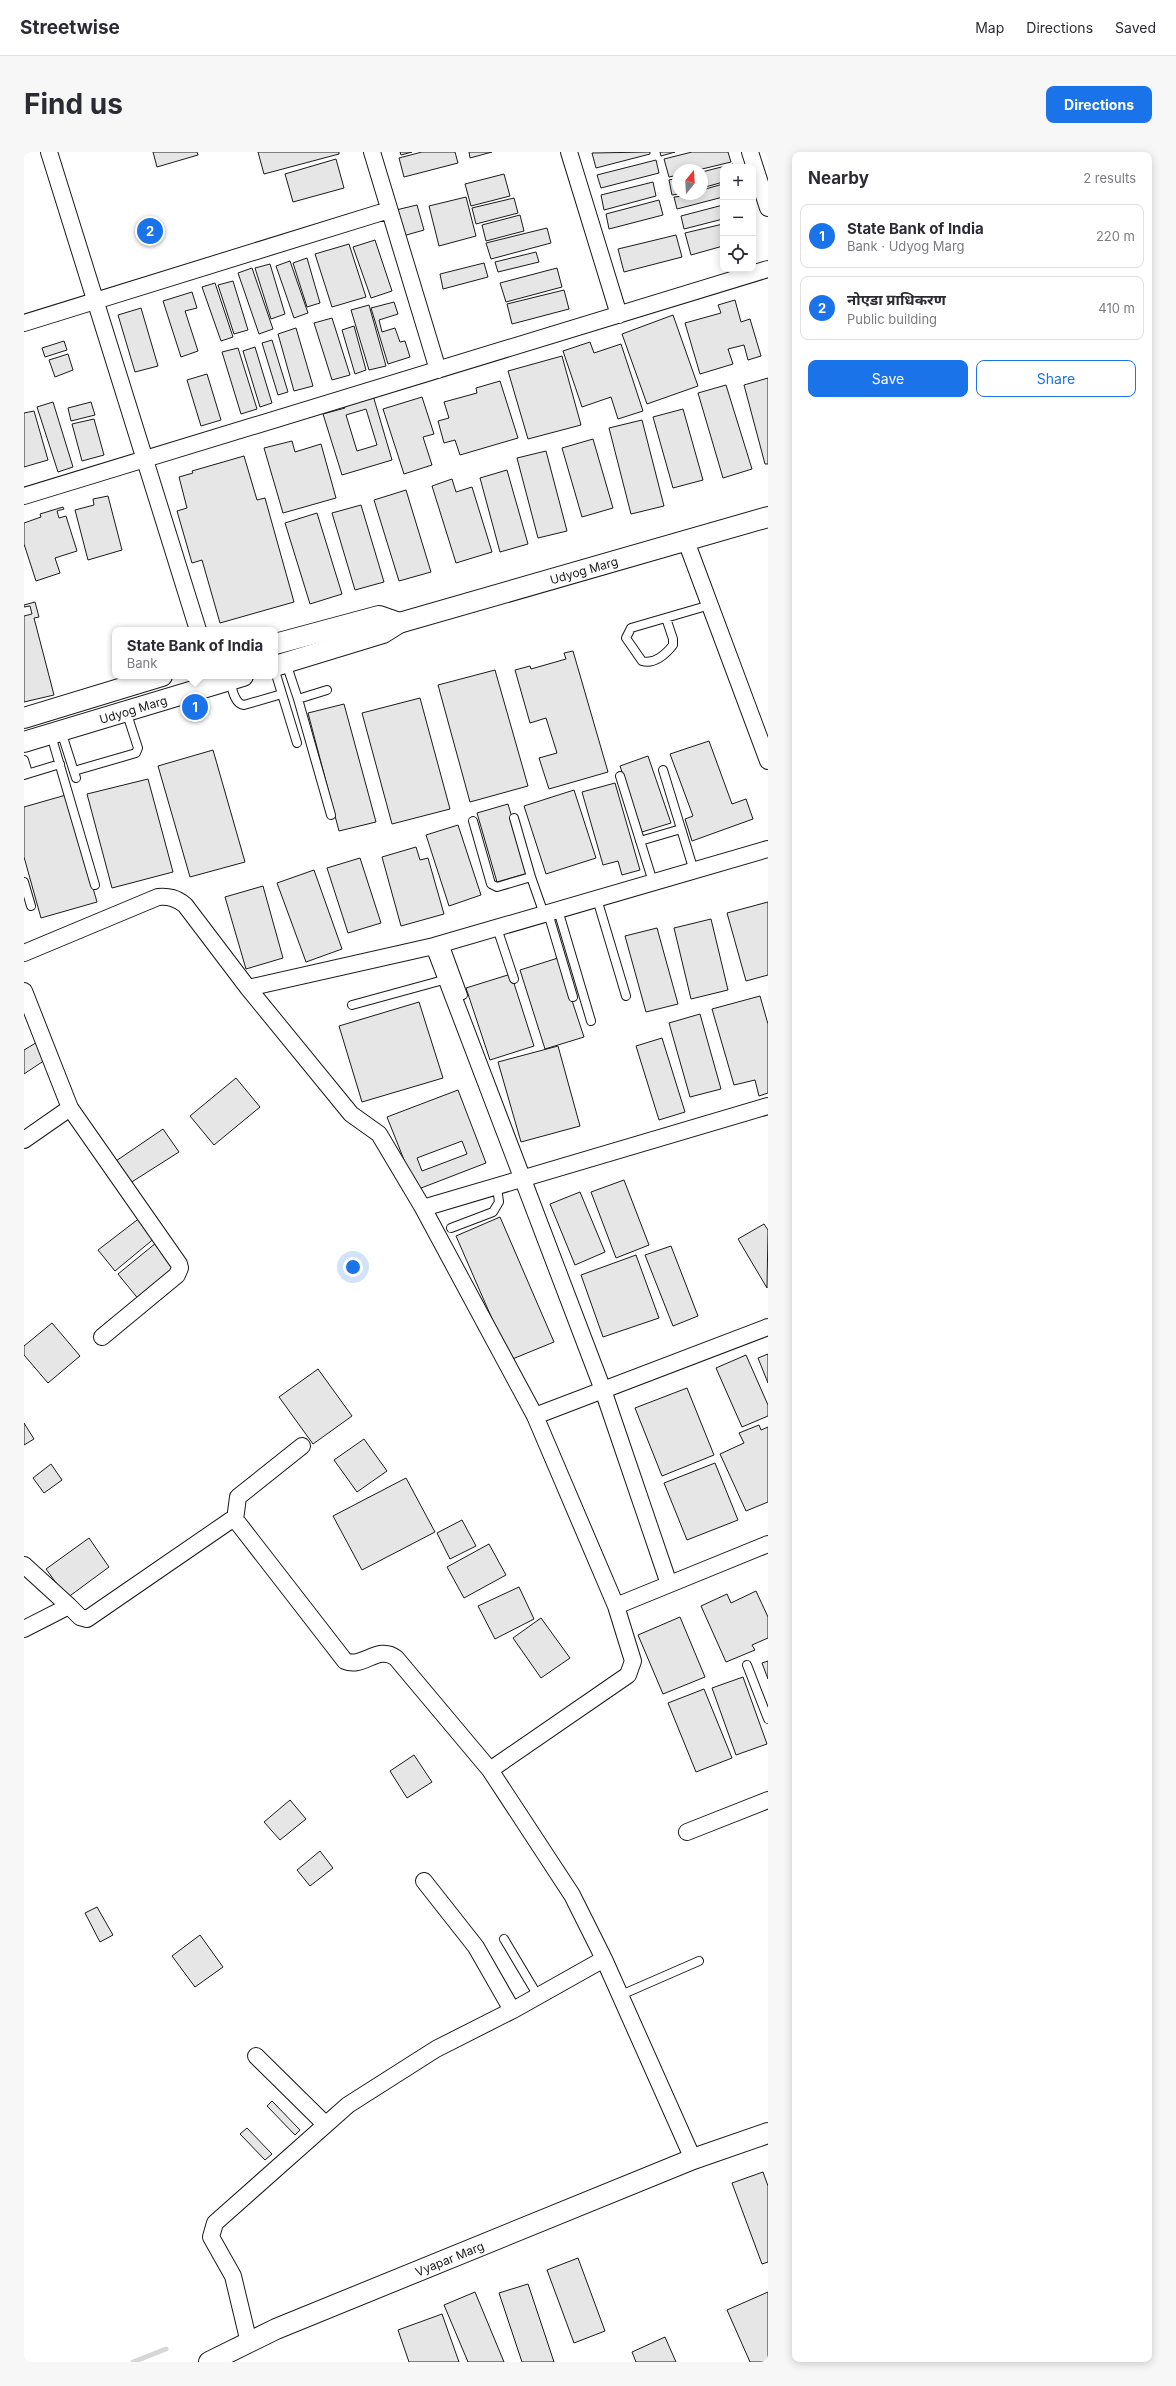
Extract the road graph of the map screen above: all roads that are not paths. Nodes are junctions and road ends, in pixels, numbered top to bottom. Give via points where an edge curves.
1 (49, 152) edge
2 (372, 152) edge
3 (569, 152) edge
4 (750, 152) edge
5 (768, 208) edge
6 (389, 210) junction
7 (768, 269) edge
8 (96, 301) junction
9 (619, 315) junction
10 (24, 323) edge
11 (438, 370) junction
12 (145, 460) junction
13 (24, 496) edge
14 (768, 517) edge
15 (686, 541) junction
16 (710, 605) junction
17 (666, 618) junction
18 (399, 623) junction
19 (197, 627) edge
20 (278, 643) edge
21 (279, 667) edge
22 (152, 679) edge
23 (225, 679) edge
24 (327, 690) dead end
25 (282, 694) junction
26 (298, 699) junction
27 (126, 711) junction
28 (24, 718) edge
29 (56, 732) junction
30 (24, 742) edge
31 (297, 743) dead end
32 (24, 760) edge
33 (768, 761) edge
34 (60, 764) junction
35 (663, 770) dead end
36 (26, 774) edge
37 (620, 776) dead end
38 (331, 815) dead end
39 (514, 818) dead end
40 (473, 821) dead end
41 (681, 829) junction
42 (640, 841) junction
43 (768, 849) edge
44 (694, 871) junction
45 (531, 877) junction
46 (24, 882) edge
47 (653, 882) junction
48 (95, 885) dead end
49 (597, 899) junction
50 (31, 906) dead end
51 (550, 913) junction
52 (497, 928) junction
53 (439, 945) junction
54 (24, 953) edge
55 (447, 979) junction
56 (514, 979) dead end
57 (248, 988) junction
58 (24, 991) edge
59 (463, 995) dead end
60 (626, 996) dead end
61 (573, 997) dead end
62 (352, 1005) dead end
63 (591, 1020) dead end
64 (768, 1106) edge
65 (70, 1108) junction
66 (24, 1140) edge
67 (522, 1181) junction
68 (497, 1188) junction
69 (423, 1208) junction
70 (451, 1228) dead end
71 (768, 1327) edge
72 (102, 1337) dead end
73 (603, 1390) junction
74 (535, 1416) junction
75 (302, 1446) dead end
76 (234, 1520) junction
77 (768, 1544) edge
78 (24, 1565) edge
79 (669, 1584) junction
80 (69, 1606) junction
81 (616, 1606) junction
82 (24, 1629) edge
83 (747, 1665) dead end
84 (768, 1720) edge
85 (490, 1770) junction
86 (768, 1800) edge
87 (687, 1832) dead end
88 (424, 1881) dead end
89 (504, 1939) dead end
90 (604, 1959) junction
91 (699, 1961) dead end
92 (621, 1995) junction
93 (538, 1996) junction
94 (512, 2010) junction
95 (256, 2056) dead end
96 (325, 2124) junction
97 (768, 2133) edge
98 (693, 2159) junction
99 (249, 2342) junction
100 (208, 2362) edge

1 - 8 street
2 - 6 street
3 - 9 street
4 - 5 street
6 - 8 street
6 - 11 street
7 - 9 street
8 - 10 street
8 - 12 street
9 - 11 street
11 - 12 street
12 - 13 street
12 - 19 street
14 - 15 street, Udyog Marg
15 - 16 street
15 - 18 street, Udyog Marg
16 - 17 lane
16 - 33 street
17 - 17 lane via 635,626 628,631 628,642 642,661 658,659 673,645
18 - 20 street via 379,616
18 - 21 street, Udyog Marg via 383,633
21 - 25 lane
21 - 26 lane
22 - 28 street, Udyog Marg
23 - 25 lane via 241,705
23 - 27 street, Udyog Marg
24 - 26 lane
25 - 31 lane
26 - 38 lane
27 - 29 street, Udyog Marg
27 - 29 lane via 138,748 136,753 75,774
29 - 30 street, Udyog Marg
29 - 34 lane
32 - 36 lane
34 - 36 lane
34 - 48 lane
35 - 41 lane
37 - 42 lane
39 - 45 lane
40 - 45 lane via 492,884 497,887
41 - 42 lane
41 - 44 lane
42 - 47 lane
43 - 44 street
44 - 47 street
45 - 51 lane
46 - 50 lane
47 - 49 street
49 - 51 street
49 - 60 lane
51 - 52 street
51 - 61 lane
51 - 63 lane
52 - 53 street
52 - 56 lane
53 - 55 street
53 - 57 street
53 - 59 lane
54 - 57 street via 158,897 167,896 186,904
55 - 62 lane
55 - 67 street
57 - 69 street via 351,1114 379,1134
58 - 65 street
64 - 67 street
65 - 66 street
65 - 72 street via 180,1268 177,1276
67 - 68 street
67 - 73 street
68 - 69 street
68 - 70 lane via 499,1202 493,1212
69 - 74 street
71 - 73 street
73 - 74 street
73 - 79 street
74 - 81 street
75 - 76 street via 238,1497
76 - 80 street via 227,1520 88,1619 80,1617
76 - 85 street via 346,1661 352,1664 379,1653 392,1655
77 - 79 street
78 - 80 street
79 - 81 street
80 - 82 street
81 - 85 street via 633,1661 628,1675
83 - 84 lane
85 - 90 street via 572,1895
86 - 87 street
88 - 94 street via 476,1947
89 - 93 lane
90 - 92 street
90 - 93 street
91 - 92 lane
92 - 98 street
93 - 94 street
94 - 96 street via 436,2049 348,2105
95 - 96 street
96 - 99 street via 215,2223 212,2229 211,2237 232,2276
97 - 98 street, Vyapar Marg
98 - 99 street, Vyapar Marg
99 - 100 street, Vyapar Marg

